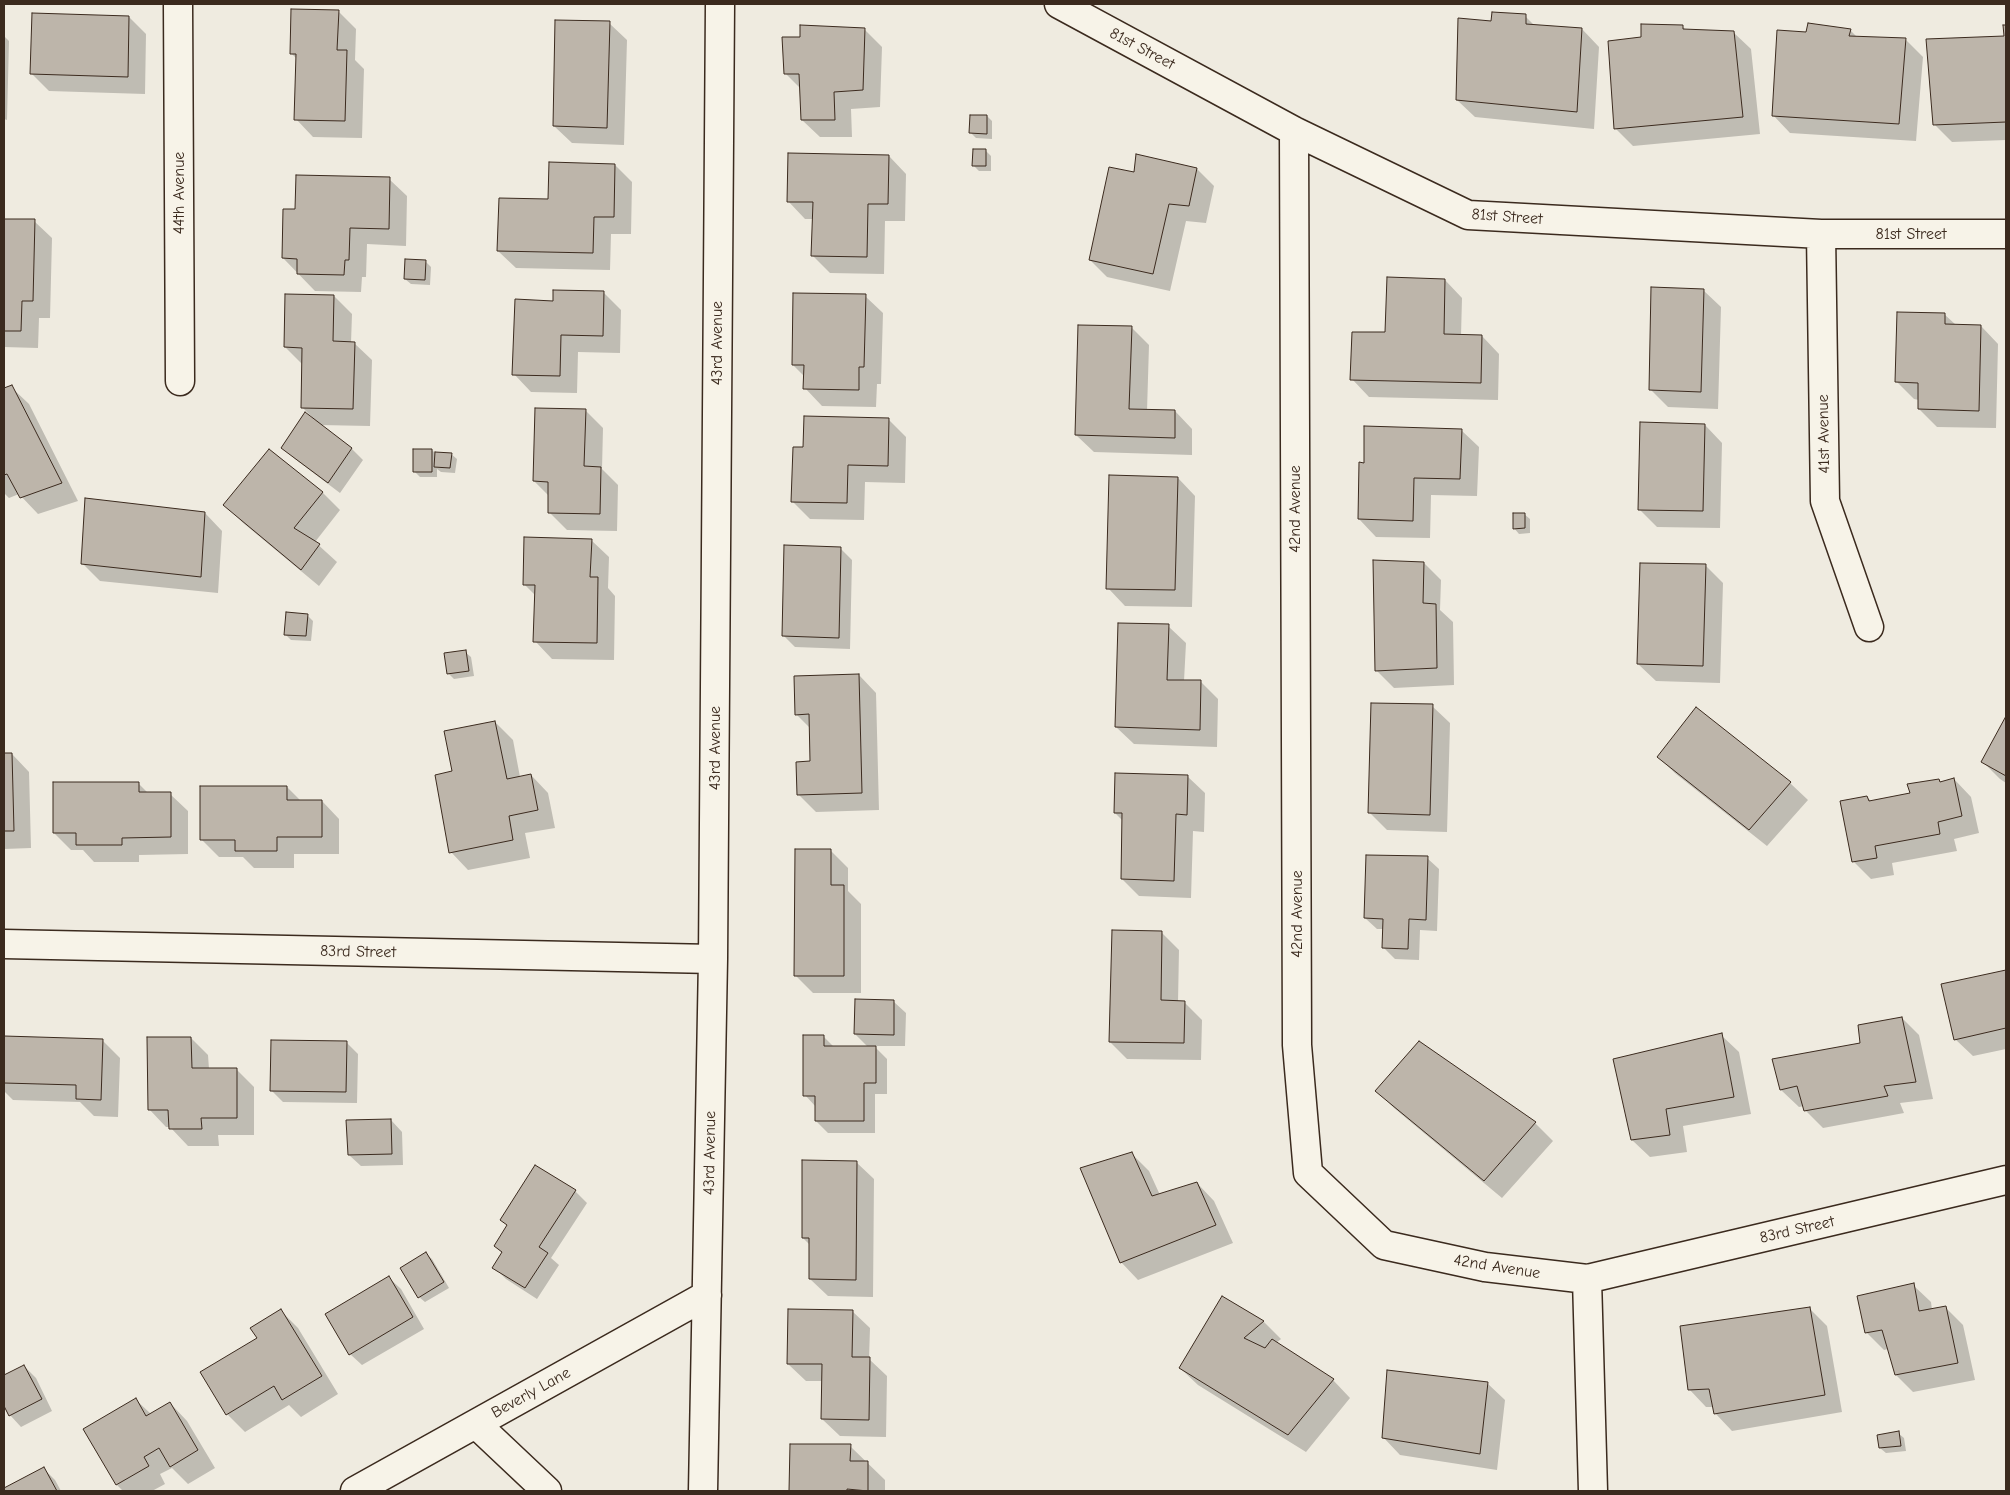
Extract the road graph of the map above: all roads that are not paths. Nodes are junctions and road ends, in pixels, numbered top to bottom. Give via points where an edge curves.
1 (178, 4) edge
2 (720, 4) edge
3 (1059, 4) edge
4 (1294, 131) junction
5 (1821, 234) junction
6 (2006, 234) edge
7 (180, 381) dead end
8 (1869, 627) dead end
9 (4, 944) edge
10 (713, 959) junction
11 (2006, 1180) edge
12 (1587, 1279) junction
13 (707, 1295) junction
14 (476, 1424) junction
15 (355, 1491) edge
16 (547, 1491) edge
17 (703, 1491) edge
18 (1593, 1491) edge

1 - 7 street, 44th Avenue
2 - 10 street, 43rd Avenue
3 - 4 street, 81st Street
4 - 5 street, 81st Street via 1468,215
4 - 12 street, 42nd Avenue via 1297,1045 1308,1173 1384,1245 1485,1267
5 - 6 street, 81st Street
5 - 8 street, 41st Avenue via 1825,501
9 - 10 street, 83rd Street
10 - 13 street, 43rd Avenue
11 - 12 street, 83rd Street
12 - 18 street
13 - 14 street, Beverly Lane
13 - 17 street, 43rd Avenue
14 - 15 street, Beverly Lane
14 - 16 street

